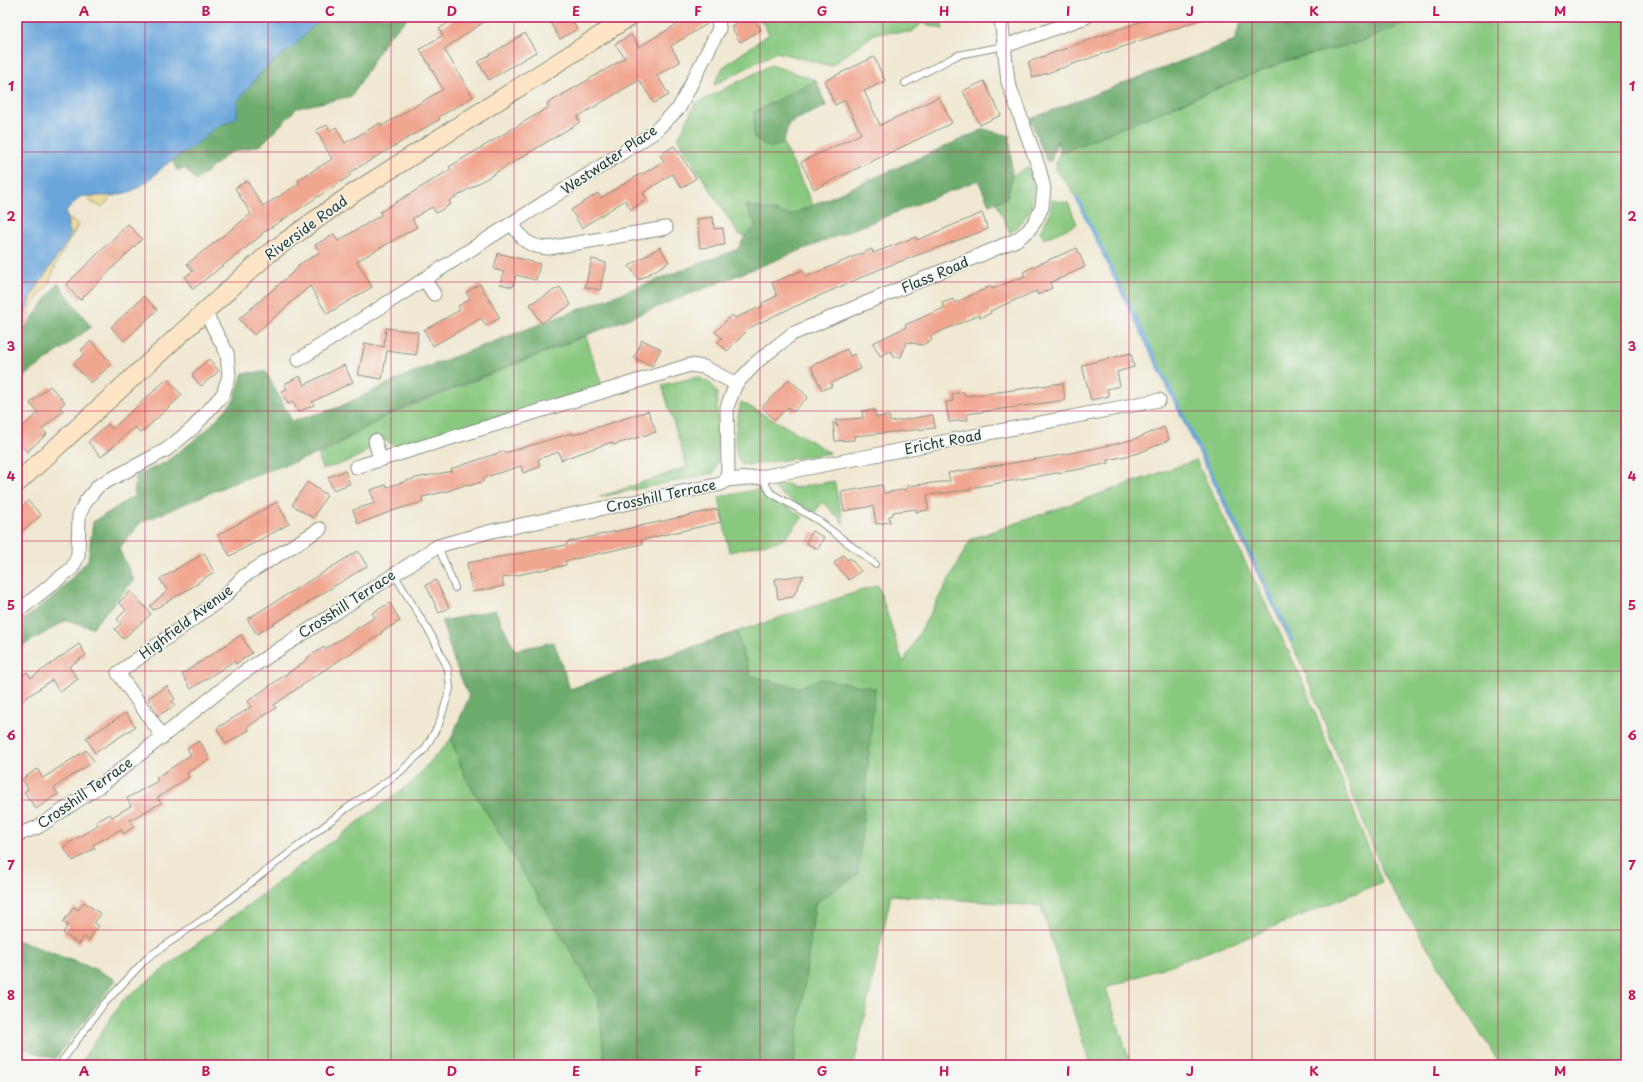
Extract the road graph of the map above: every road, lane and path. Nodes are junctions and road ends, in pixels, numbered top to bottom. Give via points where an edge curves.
1 (629, 17) edge
2 (718, 17) edge
3 (1001, 17) edge
4 (1086, 17) edge
5 (1005, 46) junction
6 (905, 83) dead end
7 (512, 223) junction
8 (666, 228) dead end
9 (424, 279) junction
10 (434, 294) dead end
11 (206, 312) junction
12 (298, 360) dead end
13 (736, 384) junction
14 (1160, 400) dead end
15 (375, 441) dead end
16 (380, 459) junction
17 (356, 467) dead end
18 (761, 477) junction
19 (726, 480) junction
20 (17, 483) edge
21 (320, 529) dead end
22 (438, 546) junction
23 (875, 564) dead end
24 (394, 574) junction
25 (455, 588) dead end
26 (17, 612) edge
27 (163, 737) junction
28 (17, 835) edge
29 (59, 1065) edge

1 - 11 main road, Riverside Road via 349,196 268,254
2 - 7 street, Westwater Place via 719,29 679,108 653,133
3 - 5 street, Flass Road
4 - 5 street
5 - 6 lane via 958,55
5 - 13 street, Flass Road via 1008,82 1044,188 1042,207 1032,226 1009,244 792,334 758,361
7 - 8 street via 522,239 533,246 548,248
7 - 9 street, Westwater Place
9 - 10 street
9 - 12 street, Westwater Place
11 - 20 main road, Riverside Road
11 - 26 street via 227,353 229,376 223,394 193,428 166,450 98,486 86,500 79,515 78,556 72,568
13 - 16 street via 704,367 690,365
13 - 19 street, Flass Road via 727,407
14 - 18 street, Ericht Road
15 - 16 street
16 - 17 street
18 - 19 street, Ericht Road
18 - 23 lane via 771,493 819,521
19 - 22 street, Crosshill Terrace via 721,484 492,531
21 - 27 street, Highfield Avenue via 244,576 224,596 118,673
22 - 24 street, Crosshill Terrace
22 - 25 lane
24 - 27 street, Crosshill Terrace via 241,674
24 - 29 lane via 433,638 448,669 450,689 439,724 425,749 400,772 346,809 212,913 147,958 103,1005
27 - 28 street, Crosshill Terrace via 104,783 58,814 38,827

